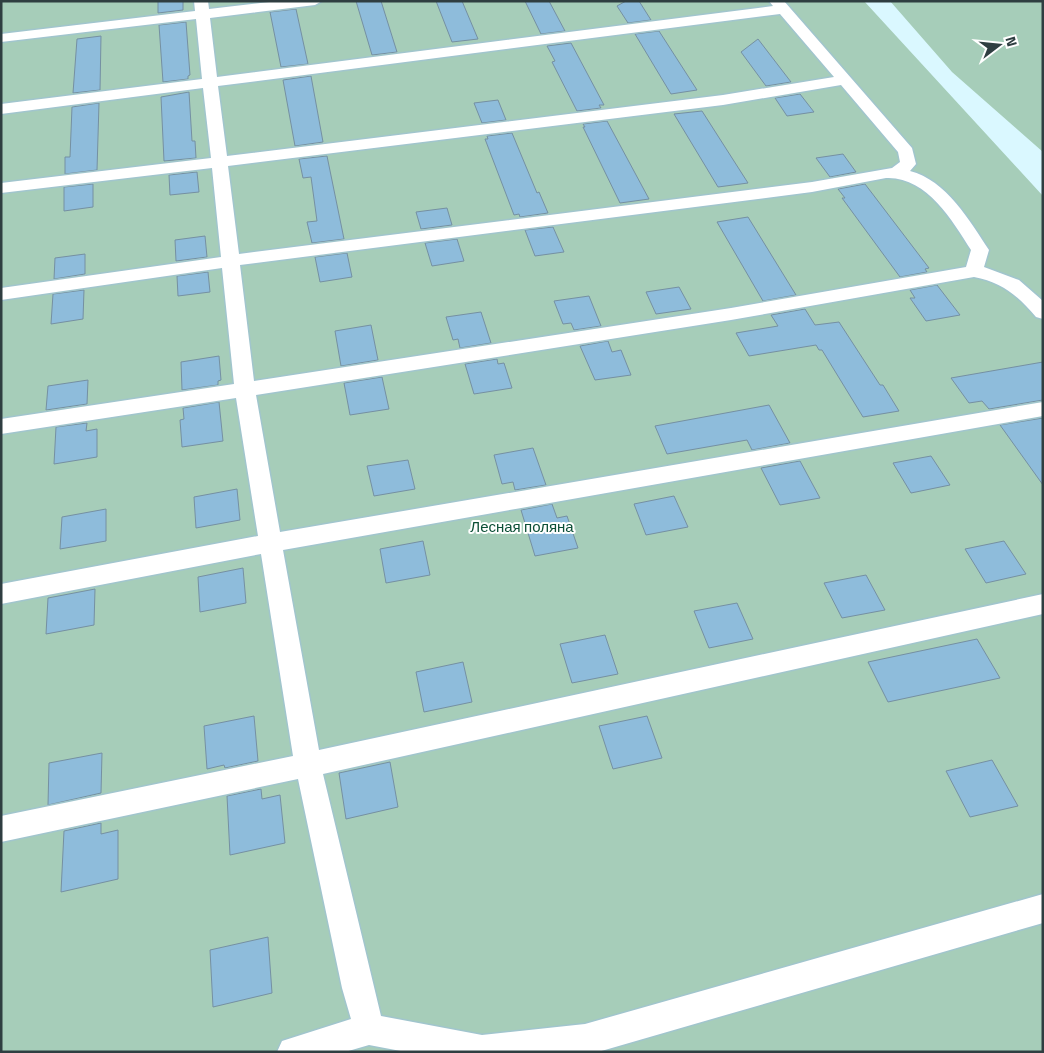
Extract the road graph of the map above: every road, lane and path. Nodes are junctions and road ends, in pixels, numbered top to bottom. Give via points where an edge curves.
1 (315, 1) edge
2 (780, 5) edge
3 (202, 8) edge
4 (1, 38) edge
5 (843, 80) junction
6 (211, 82) junction
7 (1, 110) edge
8 (219, 163) junction
9 (896, 173) junction
10 (1, 188) edge
11 (229, 261) junction
12 (974, 271) junction
13 (1, 294) edge
14 (1043, 313) edge
15 (244, 389) junction
16 (1043, 409) edge
17 (1, 427) edge
18 (270, 543) junction
19 (1, 594) edge
20 (1043, 604) edge
21 (308, 764) junction
22 (1, 829) edge
23 (1043, 908) edge
24 (369, 1029) junction
25 (293, 1052) edge

1 - 3 street
2 - 5 street
2 - 6 street
3 - 4 street
3 - 6 street
5 - 8 street via 724,100
5 - 9 street via 906,151 908,164
6 - 7 street
6 - 8 street
8 - 10 street
8 - 11 street
9 - 11 street
9 - 12 street via 918,179 955,212 980,250
11 - 13 street
11 - 15 street
12 - 14 street via 999,276 1024,291
12 - 15 street via 731,314
15 - 17 street
15 - 18 street
16 - 18 street
18 - 19 street
18 - 21 street
20 - 21 street
21 - 22 street
21 - 24 street
23 - 24 street via 585,1040 482,1051
24 - 25 street

